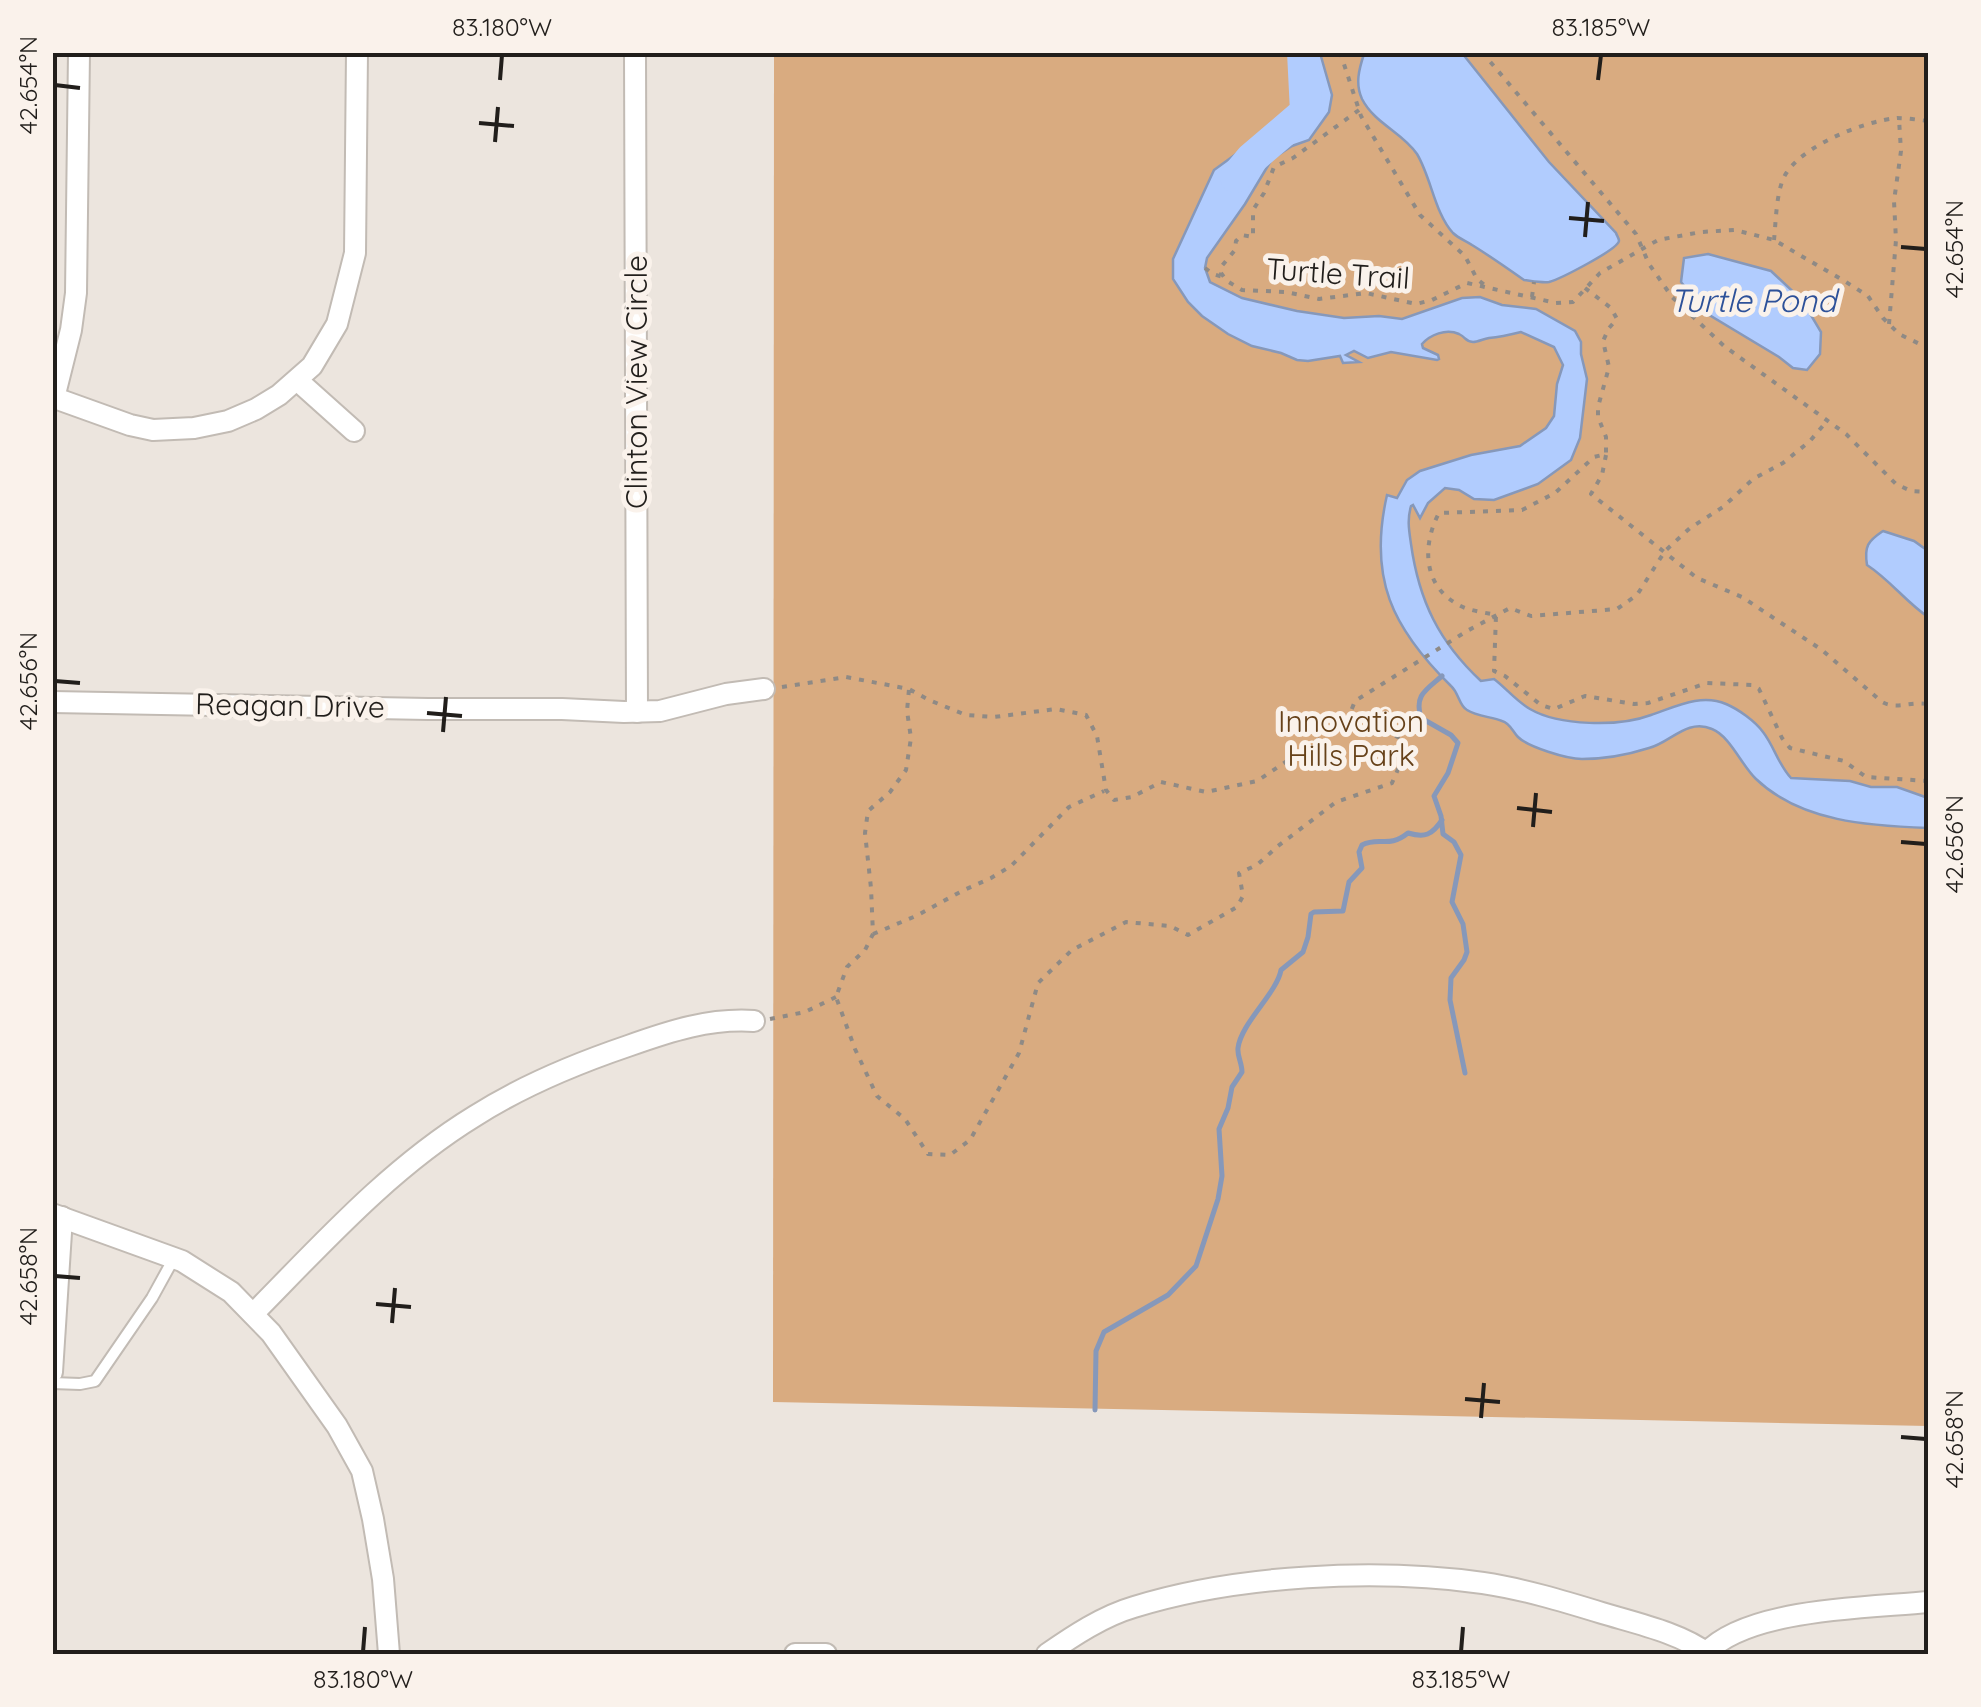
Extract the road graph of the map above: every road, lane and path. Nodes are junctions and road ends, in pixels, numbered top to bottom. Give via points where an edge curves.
1 (79, 52) edge
2 (358, 52) edge
3 (635, 52) edge
4 (1340, 52) edge
5 (1482, 52) edge
6 (1360, 110) junction
7 (1898, 118) junction
8 (1928, 121) edge
9 (1774, 240) junction
10 (1644, 248) junction
11 (1205, 268) dead end
12 (1223, 276) junction
13 (1534, 282) dead end
14 (1586, 288) junction
15 (1491, 290) junction
16 (1532, 298) junction
17 (1889, 324) junction
18 (1928, 348) edge
19 (297, 380) junction
20 (53, 398) edge
21 (1827, 420) junction
22 (354, 432) dead end
23 (1606, 454) junction
24 (1928, 492) edge
25 (1665, 551) junction
26 (1496, 615) junction
27 (764, 689) joint
28 (908, 690) junction
29 (52, 702) edge
30 (1928, 704) edge
31 (637, 712) junction
32 (1347, 721) junction
33 (1928, 781) edge
34 (1106, 790) junction
35 (873, 934) junction
36 (836, 997) junction
37 (754, 1022) joint
38 (57, 1215) edge
39 (175, 1257) junction
40 (253, 1314) junction
41 (52, 1372) edge
42 (52, 1382) edge
43 (1928, 1602) edge
44 (389, 1654) edge
45 (794, 1654) edge
46 (826, 1654) edge
47 (1047, 1654) edge
48 (1707, 1654) edge

1 - 20 street via 76,294
2 - 19 street via 355,253 337,324
3 - 31 street, Clinton View Circle
4 - 6 path
5 - 10 path
6 - 12 path, Turtle Trail via 1274,167 1252,210 1253,237 1236,240
6 - 15 path via 1420,215
7 - 8 path
7 - 9 path via 1849,129 1786,172
7 - 17 path
9 - 10 path, Turtle Trail via 1735,230 1701,232
9 - 17 path, Turtle Trail via 1868,296
10 - 14 path, Turtle Trail
10 - 21 path via 1672,297 1695,320
11 - 12 path
12 - 15 path, Turtle Trail via 1242,290 1319,299 1366,293 1416,304 1467,283
13 - 16 path
14 - 16 path, Turtle Trail via 1573,302
14 - 23 path via 1617,320 1602,341 1609,367 1598,417
15 - 16 path, Turtle Trail
17 - 18 path, Turtle Trail
19 - 20 street via 242,415 179,429 130,425
19 - 22 street
21 - 24 path via 1896,484
21 - 25 path via 1783,463 1753,478
23 - 25 path via 1591,494
23 - 26 path via 1522,510 1439,513 1428,548 1430,575 1460,606
25 - 26 path via 1638,595 1617,609 1531,616 1510,608
25 - 30 path via 1697,578 1742,597 1822,650 1882,702
26 - 32 path via 1354,700
26 - 33 path via 1494,671 1541,705 1554,709 1585,696 1648,703 1707,683 1745,683 1759,689 1790,748 1844,762 1866,777
27 - 28 path via 846,676
27 - 31 street, Reagan Drive
28 - 34 path via 966,715 1056,709 1086,716 1097,736
28 - 35 path via 906,770 868,812
29 - 31 street, Reagan Drive
32 - 34 path via 1257,781 1206,792 1161,782 1114,800
32 - 36 path via 1368,734 1387,731 1403,740 1406,752 1392,783 1336,802 1239,873 1243,896 1237,906 1188,935 1170,926 1126,922 1072,950 1038,982 1020,1053 970,1140 950,1155 928,1154 905,1119 877,1096
34 - 35 path via 1069,807 1011,866
35 - 36 path via 847,967
36 - 37 path via 805,1012
37 - 40 street via 726,1020 666,1033 585,1060 478,1114 388,1181
38 - 39 street
38 - 41 street
39 - 40 street
39 - 42 lane via 95,1381
40 - 44 street via 308,1383 362,1472 384,1579
43 - 48 street via 1780,1619 1743,1628
45 - 46 street
47 - 48 street via 1132,1607 1243,1585 1360,1577 1440,1579 1536,1594 1638,1624

